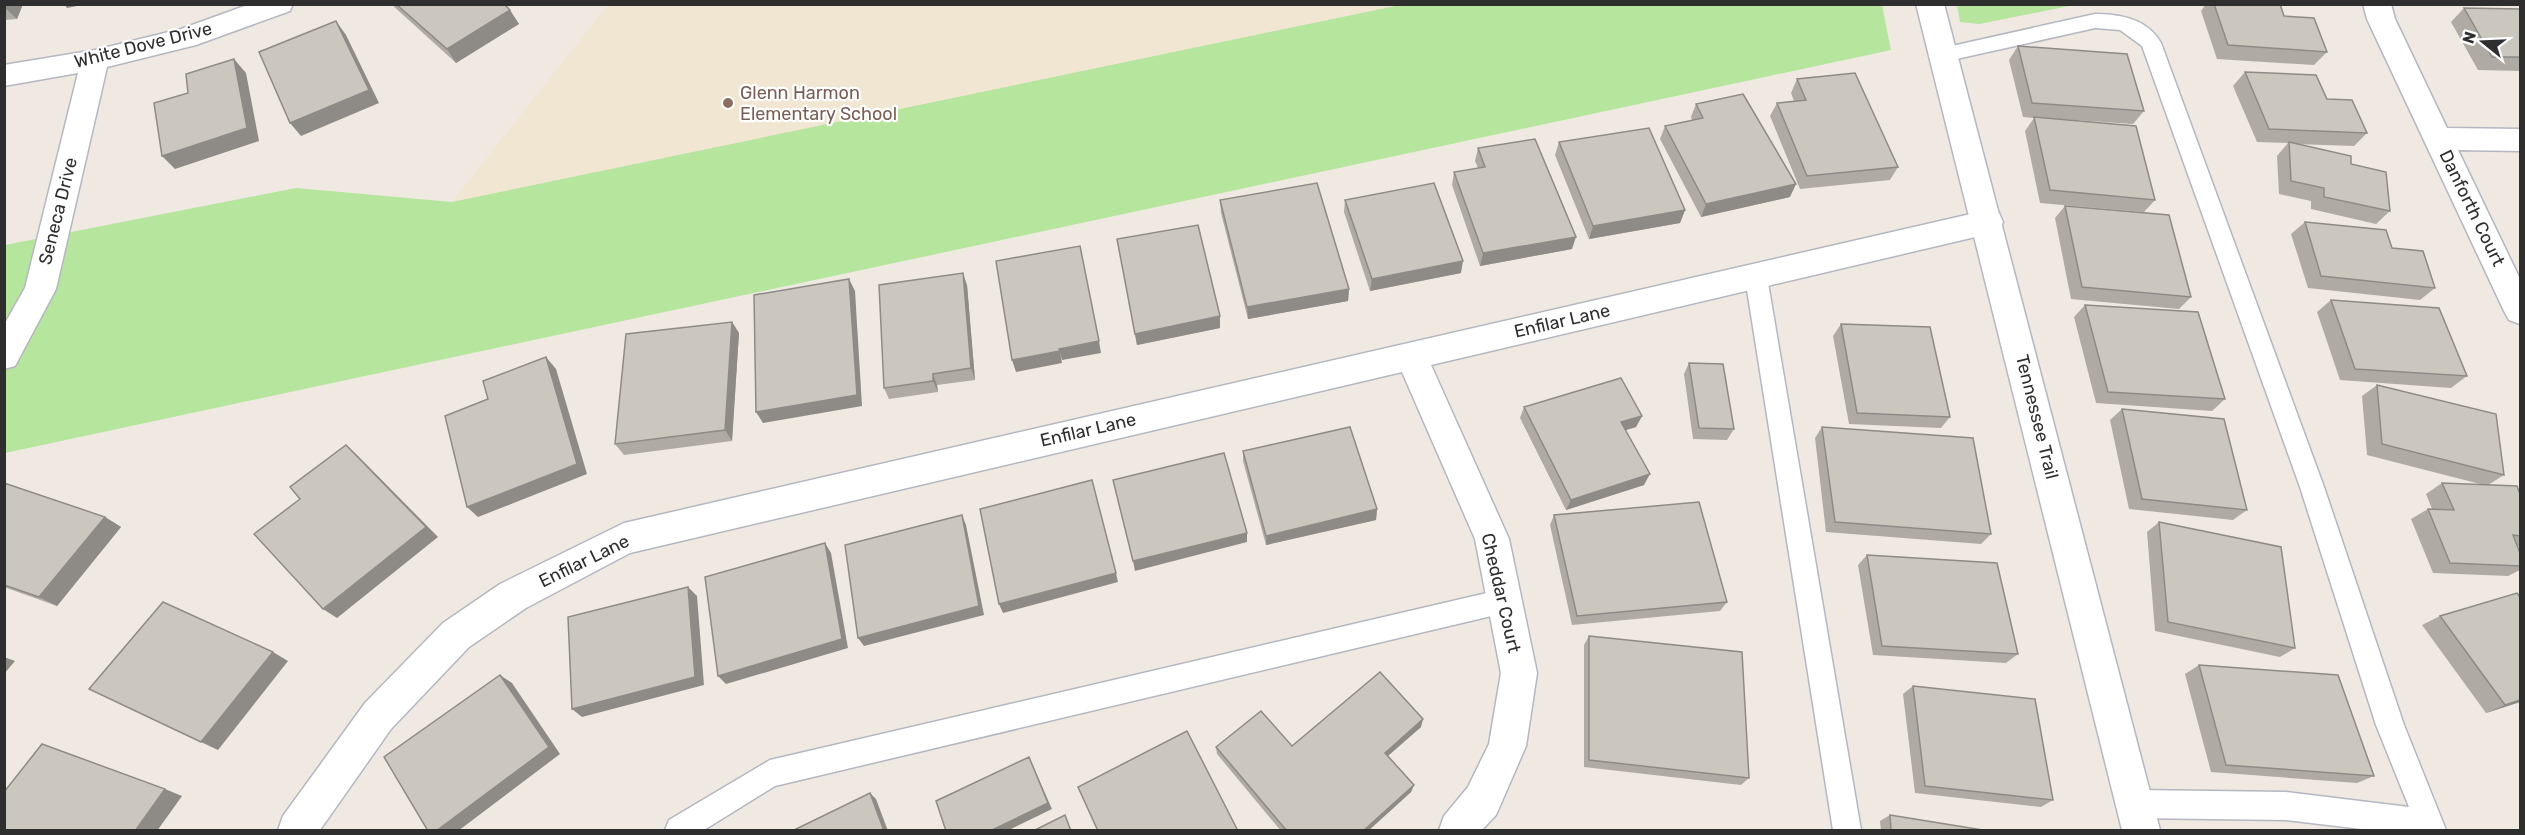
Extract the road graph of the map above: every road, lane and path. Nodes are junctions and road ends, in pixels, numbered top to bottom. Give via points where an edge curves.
1 (280, 4) edge
2 (1930, 4) edge
3 (2377, 4) edge
4 (1943, 55) junction
5 (95, 60) junction
6 (4, 76) edge
7 (2438, 139) junction
8 (2520, 140) edge
9 (1988, 222) junction
10 (1756, 277) junction
11 (2520, 311) edge
12 (4, 356) edge
13 (1411, 356) junction
14 (1504, 601) junction
15 (2138, 817) edge
16 (2431, 827) edge
17 (297, 831) edge
18 (679, 831) edge
19 (1458, 831) edge
20 (1847, 831) edge

1 - 5 street, White Dove Drive via 186,38
2 - 4 street, Tennessee Trail
3 - 7 street, Danforth Court
4 - 9 street, Tennessee Trail
4 - 16 lane via 2095,21 2120,21 2139,30 2151,43 2312,487 2390,725
5 - 6 street, White Dove Drive
5 - 12 street, Seneca Drive via 40,289
7 - 8 street
7 - 11 street, Danforth Court
9 - 10 street, Enfilar Lane
9 - 15 street, Tennessee Trail
10 - 13 street, Enfilar Lane
10 - 20 lane
13 - 14 street, Cheddar Court via 1492,539
13 - 17 street, Enfilar Lane via 624,539 513,596 456,635 378,716
14 - 18 lane via 770,774
14 - 19 street, Cheddar Court via 1519,674 1507,746 1482,801
15 - 16 lane via 2286,806

